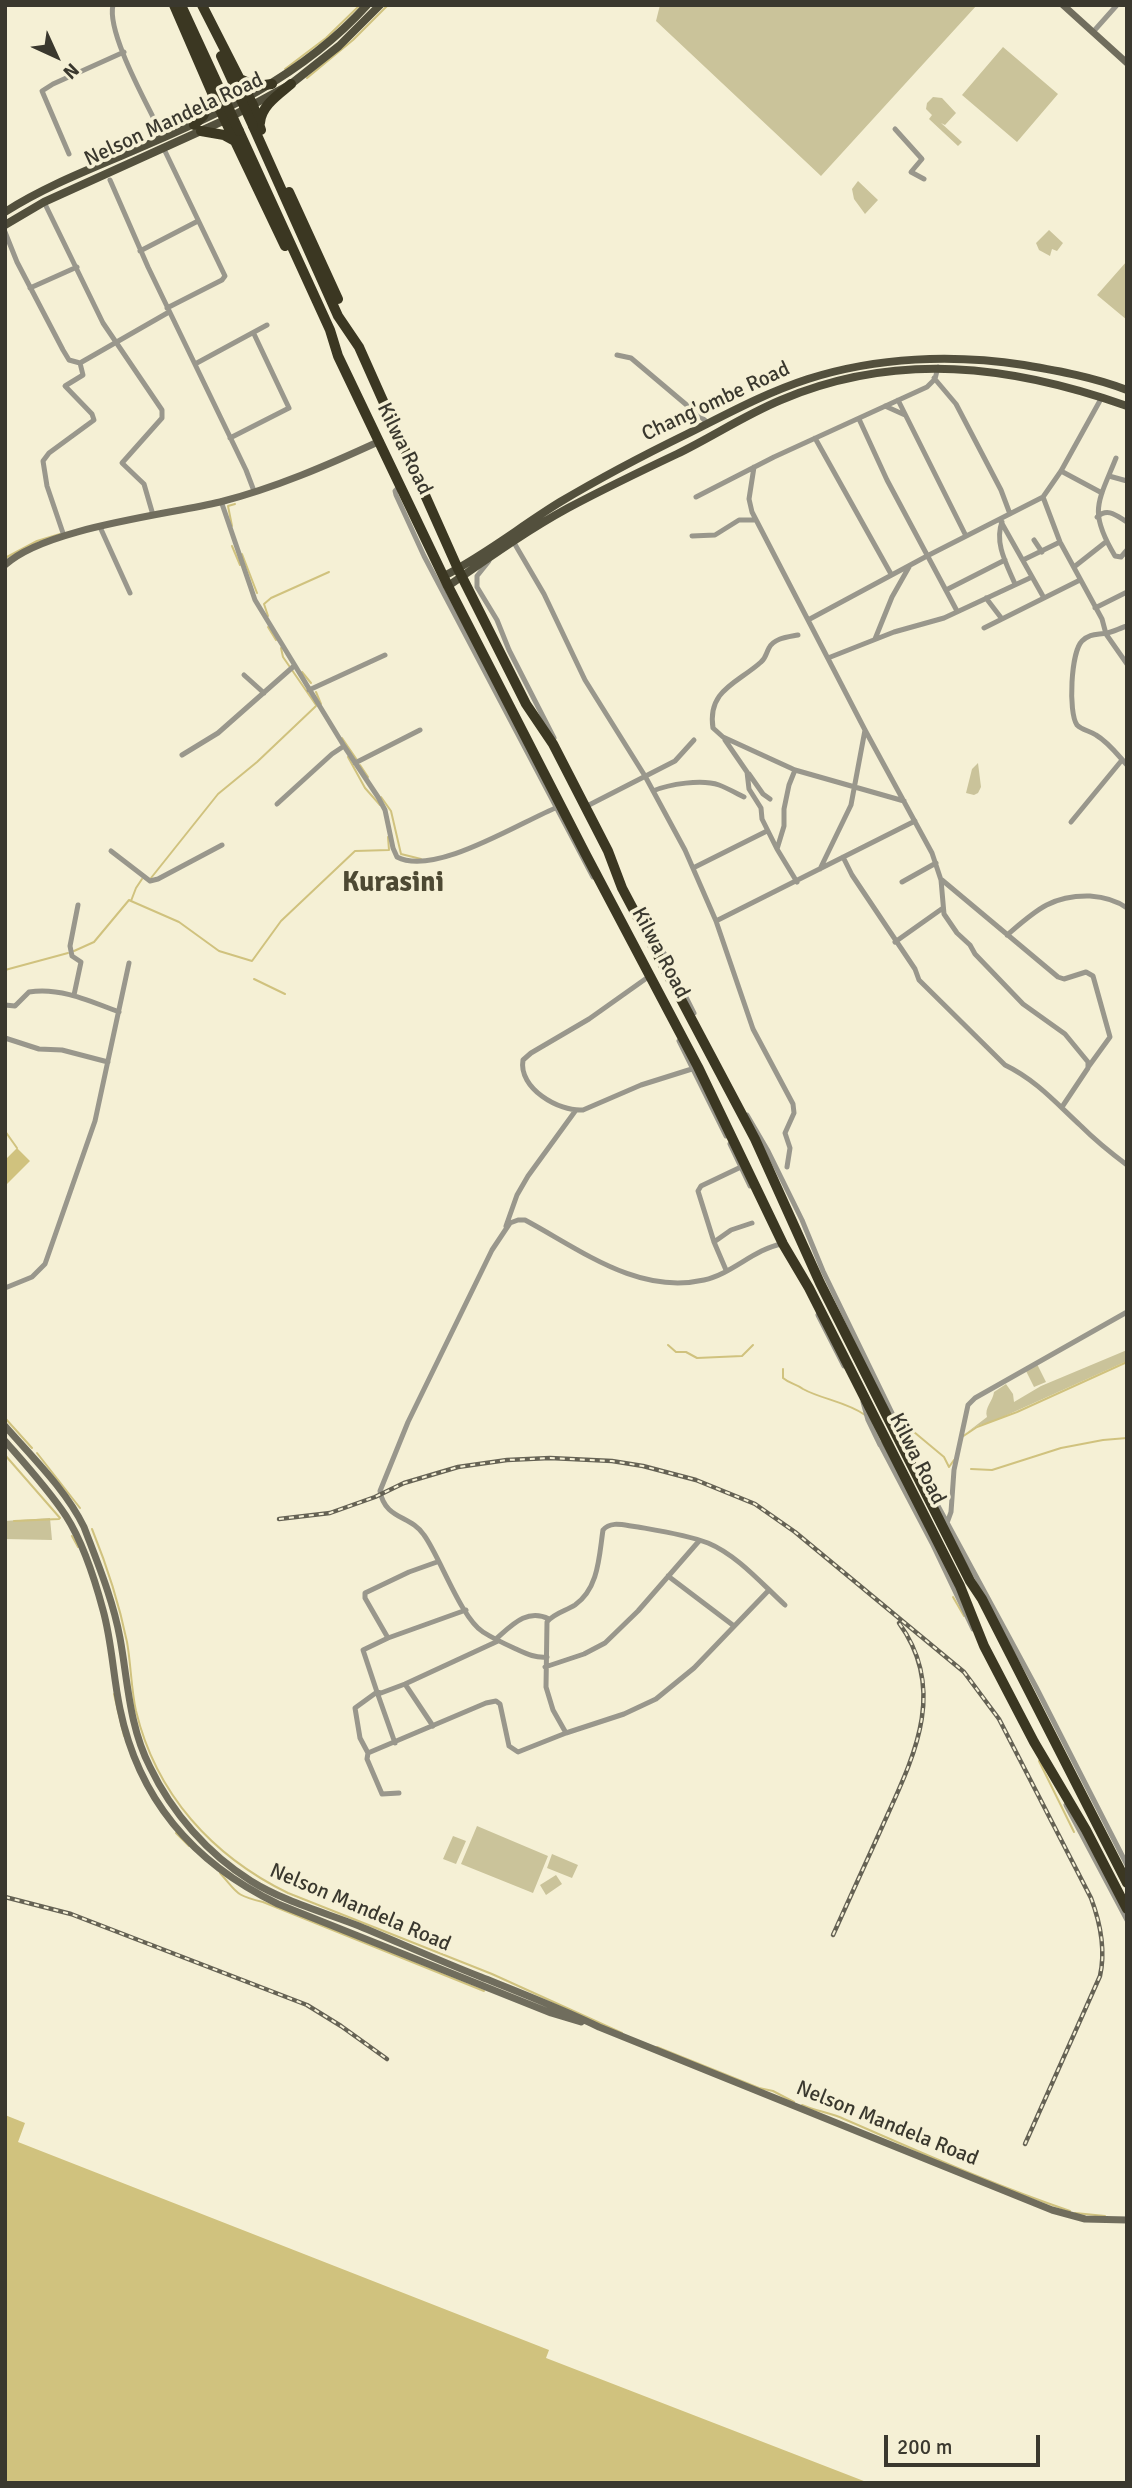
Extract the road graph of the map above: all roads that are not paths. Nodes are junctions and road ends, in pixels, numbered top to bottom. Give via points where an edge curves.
1 (113, 5) edge
2 (174, 5) edge
3 (181, 5) edge
4 (195, 5) edge
5 (202, 5) edge
6 (368, 5) edge
7 (380, 5) edge
8 (1063, 5) edge
9 (1117, 5) edge
10 (1093, 32) junction
11 (124, 52) junction
12 (1127, 63) edge
13 (240, 79) junction
14 (272, 84) junction
15 (291, 84) junction
16 (213, 95) junction
17 (251, 101) junction
18 (223, 116) junction
19 (153, 117) dead end
20 (197, 128) junction
21 (257, 128) junction
22 (895, 129) dead end
23 (237, 136) junction
24 (163, 147) junction
25 (69, 154) dead end
26 (924, 179) dead end
27 (110, 180) dead end
28 (44, 202) junction
29 (5, 212) edge
30 (198, 221) junction
31 (5, 225) edge
32 (5, 232) edge
33 (140, 251) junction
34 (77, 267) junction
35 (30, 288) junction
36 (168, 310) junction
37 (267, 325) dead end
38 (254, 334) junction
39 (115, 342) junction
40 (617, 355) dead end
41 (80, 363) junction
42 (195, 365) junction
43 (938, 368) junction
44 (934, 378) junction
45 (1127, 390) edge
46 (1102, 397) junction
47 (898, 400) junction
48 (886, 406) junction
49 (1127, 406) edge
50 (905, 415) junction
51 (859, 419) junction
52 (708, 423) junction
53 (230, 438) junction
54 (815, 438) junction
55 (380, 441) junction
56 (1116, 458) dead end
57 (754, 467) junction
58 (1061, 471) junction
59 (1109, 476) junction
60 (1127, 481) edge
61 (400, 485) junction
62 (254, 491) junction
63 (1101, 493) junction
64 (696, 497) dead end
65 (1043, 497) junction
66 (221, 501) junction
67 (1010, 514) junction
68 (153, 515) junction
69 (1097, 517) junction
70 (755, 520) junction
71 (1001, 521) junction
72 (1127, 522) edge
73 (100, 527) junction
74 (64, 536) junction
75 (692, 536) dead end
76 (966, 536) junction
77 (1034, 540) dead end
78 (513, 541) junction
79 (1107, 541) junction
80 (1060, 542) junction
81 (1127, 550) edge
82 (1042, 552) junction
83 (493, 556) junction
84 (927, 556) junction
85 (453, 558) junction
86 (1005, 560) junction
87 (1023, 560) junction
88 (911, 564) junction
89 (5, 565) edge
90 (474, 565) junction
91 (1074, 568) junction
92 (460, 573) junction
93 (891, 574) junction
94 (1032, 577) junction
95 (1080, 580) junction
96 (446, 581) junction
97 (1015, 584) junction
98 (468, 589) junction
99 (946, 590) junction
100 (1127, 592) edge
101 (130, 593) dead end
102 (986, 598) junction
103 (1044, 598) junction
104 (1095, 608) junction
105 (957, 611) junction
106 (1002, 619) junction
107 (808, 620) junction
108 (1127, 626) edge
109 (985, 628) dead end
110 (1107, 634) junction
111 (798, 635) dead end
112 (875, 639) junction
113 (385, 655) dead end
114 (828, 658) junction
115 (1127, 664) edge
116 (295, 666) junction
117 (244, 675) dead end
118 (309, 690) junction
119 (264, 693) junction
120 (419, 730) dead end
121 (865, 730) junction
122 (723, 737) junction
123 (694, 740) dead end
124 (344, 746) junction
125 (182, 755) dead end
126 (1125, 762) edge
127 (355, 764) junction
128 (795, 770) junction
129 (747, 772) junction
130 (645, 776) junction
131 (856, 787) junction
132 (653, 791) junction
133 (744, 797) dead end
134 (771, 799) dead end
135 (904, 801) junction
136 (277, 804) dead end
137 (585, 806) junction
138 (558, 807) junction
139 (915, 821) junction
140 (1071, 822) dead end
141 (767, 831) junction
142 (222, 845) dead end
143 (777, 849) junction
144 (111, 850) dead end
145 (844, 857) junction
146 (936, 863) junction
147 (693, 868) junction
148 (820, 869) junction
149 (941, 880) junction
150 (797, 882) junction
151 (902, 882) dead end
152 (78, 905) dead end
153 (943, 908) junction
154 (1127, 908) edge
155 (716, 922) junction
156 (1007, 935) junction
157 (895, 942) junction
158 (129, 962) dead end
159 (649, 976) junction
160 (74, 995) junction
161 (5, 1005) edge
162 (119, 1012) junction
163 (5, 1038) edge
164 (108, 1062) junction
165 (1089, 1066) junction
166 (696, 1068) junction
167 (1062, 1107) junction
168 (576, 1110) junction
169 (1127, 1165) edge
170 (742, 1167) junction
171 (787, 1167) dead end
172 (752, 1223) dead end
173 (503, 1233) junction
174 (714, 1242) junction
175 (781, 1244) junction
176 (726, 1270) junction
177 (5, 1288) edge
178 (1127, 1312) edge
179 (5, 1426) edge
180 (5, 1441) edge
181 (883, 1442) junction
182 (946, 1525) junction
183 (699, 1541) junction
184 (438, 1562) junction
185 (668, 1576) junction
186 (769, 1590) junction
187 (785, 1605) dead end
188 (466, 1609) junction
189 (549, 1619) junction
190 (734, 1626) junction
191 (388, 1638) junction
192 (497, 1640) junction
193 (547, 1657) junction
194 (545, 1668) junction
195 (405, 1684) junction
196 (377, 1692) junction
197 (433, 1726) junction
198 (566, 1733) junction
199 (394, 1743) junction
200 (368, 1753) junction
201 (399, 1793) dead end
202 (1127, 1865) edge
203 (1127, 1883) edge
204 (1127, 1909) edge
205 (1127, 1920) edge
206 (599, 2026) junction
207 (1127, 2220) edge

1 - 11 street via 112,20
2 - 16 highway
3 - 23 highway, Kilwa Road, bridge
4 - 21 highway, Kilwa Road, bridge
5 - 13 highway
6 - 14 main road, Nelson Mandela Road via 314,55
7 - 15 main road, Nelson Mandela Road
8 - 10 main road
9 - 10 street
10 - 12 main road
11 - 19 street
11 - 25 street via 41,91
13 - 14 highway via 256,86
13 - 17 highway
14 - 17 main road, Nelson Mandela Road
15 - 17 main road, Nelson Mandela Road
15 - 21 highway via 261,114
16 - 18 highway
16 - 20 highway
17 - 18 main road, Nelson Mandela Road
17 - 21 highway
18 - 20 main road, Nelson Mandela Road
18 - 23 highway
20 - 23 highway
20 - 24 main road, Nelson Mandela Road
20 - 29 main road, Nelson Mandela Road via 78,174
21 - 85 highway, Kilwa Road via 338,316 359,347
22 - 26 street via 919,153 922,159 911,172
23 - 55 highway, Kilwa Road
24 - 28 main road, Nelson Mandela Road
24 - 30 street
27 - 33 street
28 - 31 main road, Nelson Mandela Road
28 - 34 street
30 - 33 street
30 - 36 street via 225,276
32 - 35 street
33 - 36 street
34 - 35 street
34 - 39 street
35 - 41 street via 66,356
36 - 39 street
36 - 42 street
37 - 38 street
38 - 42 street
38 - 53 street via 289,408
39 - 41 street
39 - 68 street via 162,410 162,418 122,463 144,484
40 - 52 street via 629,357
41 - 74 street via 83,375 65,386 94,420 43,461
42 - 53 street
43 - 44 street
43 - 46 main road, Chang'ombe Road via 1030,377
43 - 78 main road, Chang'ombe Road via 893,370 782,399
44 - 47 street via 927,387
44 - 67 street via 961,415
45 - 52 main road, Chang'ombe Road via 1067,372 993,360 915,359 810,379
46 - 49 main road, Chang'ombe Road
46 - 58 street
47 - 48 street
47 - 50 street
48 - 50 street
48 - 51 street
50 - 76 street
51 - 54 street
51 - 84 street
52 - 90 main road, Chang'ombe Road via 559,503
53 - 62 street
54 - 57 street
54 - 93 street
55 - 61 highway, Kilwa Road
55 - 62 main road
56 - 59 street
57 - 64 street
57 - 70 street via 749,499
58 - 63 street
58 - 65 street
59 - 60 street
59 - 63 street
61 - 96 highway, Kilwa Road
61 - 138 street via 396,495 424,556
62 - 66 main road
63 - 69 street
65 - 67 street
65 - 80 street
66 - 68 main road
66 - 116 street via 255,600
67 - 71 street
68 - 73 main road
69 - 72 street via 1110,512
69 - 79 street
70 - 75 street via 739,520 715,535
70 - 107 street
71 - 76 street
71 - 86 street via 999,538
71 - 87 street
73 - 74 main road
73 - 101 street
74 - 89 main road
76 - 84 street
77 - 82 street
78 - 83 main road, Chang'ombe Road
78 - 130 street via 585,680
79 - 81 street via 1118,558
79 - 91 street
80 - 82 street
80 - 91 street
82 - 87 street
83 - 90 main road, Chang'ombe Road
83 - 137 street via 477,576 477,587
84 - 88 street
84 - 99 street
85 - 90 main road
85 - 92 highway, Kilwa Road
86 - 97 street
86 - 99 street
87 - 94 street
88 - 93 street
88 - 112 street
90 - 92 main road, Chang'ombe Road
90 - 98 main road
91 - 95 street
92 - 96 main road, Chang'ombe Road
92 - 98 highway, Kilwa Road
93 - 107 street
94 - 97 street
94 - 103 street
95 - 103 street
95 - 104 street
96 - 138 highway, Kilwa Road
97 - 102 street
98 - 137 highway, Kilwa Road via 526,704
99 - 105 street
100 - 104 street
102 - 105 street
102 - 106 street
103 - 106 street
104 - 110 street
105 - 112 street
106 - 109 street
107 - 114 street
108 - 110 street
110 - 115 street
110 - 126 street via 1094,634 1078,646 1073,712 1079,727 1096,735
111 - 122 street via 769,646 760,663 722,692 715,702 713,728
112 - 114 street
113 - 118 street
114 - 121 street
116 - 118 street
116 - 119 street
117 - 119 street
118 - 124 street
119 - 125 street via 218,733
120 - 127 street
121 - 131 street
121 - 135 street
122 - 128 street
122 - 129 street
123 - 130 street via 675,761
124 - 127 street
124 - 136 street
126 - 140 street
127 - 138 street via 385,810 394,854 401,860 446,858
128 - 131 street
128 - 143 street
129 - 134 street
129 - 141 street via 749,789 761,808
130 - 132 street
130 - 137 street
131 - 135 street
131 - 148 street
132 - 133 street via 668,785 708,783
132 - 147 street
135 - 139 street
137 - 182 highway, Kilwa Road via 622,888 755,1139 820,1283
138 - 159 highway, Kilwa Road
139 - 145 street
139 - 146 street
141 - 143 street
141 - 147 street
142 - 144 street via 150,881
143 - 150 street
145 - 148 street
145 - 157 street
146 - 149 street
146 - 151 street
147 - 155 street
148 - 150 street
149 - 153 street
149 - 156 street
150 - 155 street
152 - 160 street via 69,946 80,962
153 - 157 street
153 - 165 street via 975,954 1023,1004 1065,1034
154 - 156 street via 1097,896 1065,896 1040,908
155 - 171 street via 753,1029 794,1109 785,1133 790,1148
156 - 165 street via 1060,979 1086,972 1093,976 1111,1037
157 - 167 street via 928,991 1005,1065 1031,1079
158 - 162 street
159 - 166 highway, Kilwa Road
159 - 168 street via 523,1060 523,1072 537,1093 558,1106
160 - 161 street via 33,991 15,1006
160 - 162 street
162 - 164 street
163 - 164 street
164 - 177 street via 95,1121 45,1264 32,1277
165 - 167 street
166 - 168 street
166 - 170 highway, Kilwa Road
167 - 169 street
168 - 173 street via 528,1176
170 - 174 street via 699,1189
170 - 175 highway, Kilwa Road
172 - 174 street via 730,1230
173 - 176 street via 510,1223 525,1220 624,1274 654,1282 705,1280
173 - 184 street via 408,1422 380,1491 387,1508 423,1532
174 - 176 street
175 - 176 street
175 - 181 highway, Kilwa Road via 809,1288
178 - 182 street via 968,1405
179 - 206 main road, Nelson Mandela Road via 47,1474 84,1528 113,1607 137,1736 163,1791 195,1834 252,1882
180 - 206 main road, Nelson Mandela Road via 74,1531 103,1610 120,1711 141,1773 172,1823 205,1858 237,1883 278,1904 551,2013
181 - 204 highway, Kilwa Road via 960,1586 984,1646 1034,1742
181 - 205 street via 964,1613
182 - 202 street
182 - 203 highway, Kilwa Road via 970,1581
183 - 185 street
183 - 186 street via 718,1549
183 - 189 street via 657,1530 606,1525 598,1568 587,1593
184 - 188 street
184 - 191 street via 365,1593
185 - 190 street
185 - 194 street via 601,1646
186 - 187 street
186 - 190 street
188 - 191 street
188 - 192 street via 476,1626
189 - 192 street via 531,1614
189 - 193 street
190 - 198 street via 656,1699
191 - 196 street via 363,1653
192 - 193 street via 526,1655
192 - 195 street
193 - 194 street
194 - 198 street via 553,1710
195 - 196 street
195 - 197 street
196 - 199 street
196 - 200 street via 355,1708 360,1738
197 - 198 street via 496,1701 514,1750
197 - 199 street
199 - 200 street
200 - 201 street via 382,1794
206 - 207 main road, Nelson Mandela Road via 1052,2210 1085,2219

